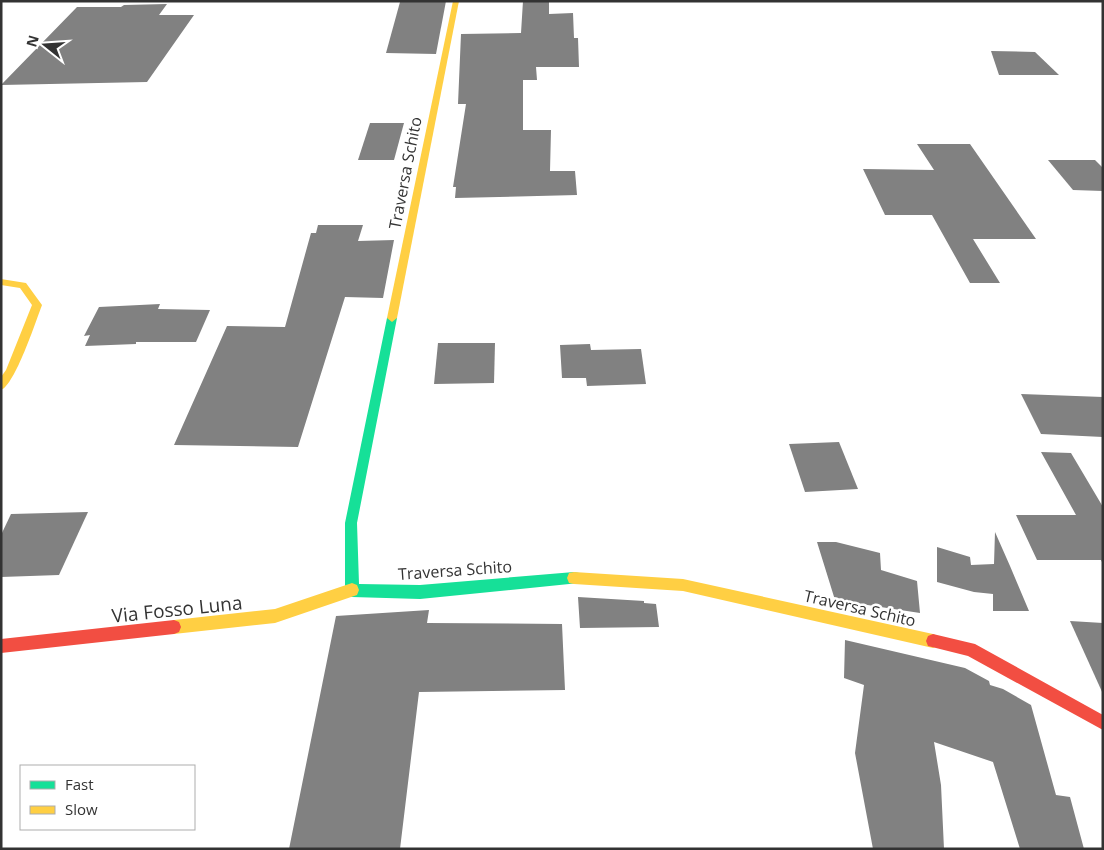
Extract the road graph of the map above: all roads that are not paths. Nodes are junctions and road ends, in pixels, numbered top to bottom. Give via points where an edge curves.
1 (456, 1) edge
2 (1, 282) edge
3 (1, 386) edge
4 (352, 590) junction
5 (1, 646) edge
6 (1103, 723) edge

1 - 4 street, Traversa Schito via 351,523
2 - 3 street via 23,285 38,305 11,372
4 - 5 street, Via Fosso Luna via 275,616
4 - 6 street, Traversa Schito via 420,592 566,578 683,585 970,649

